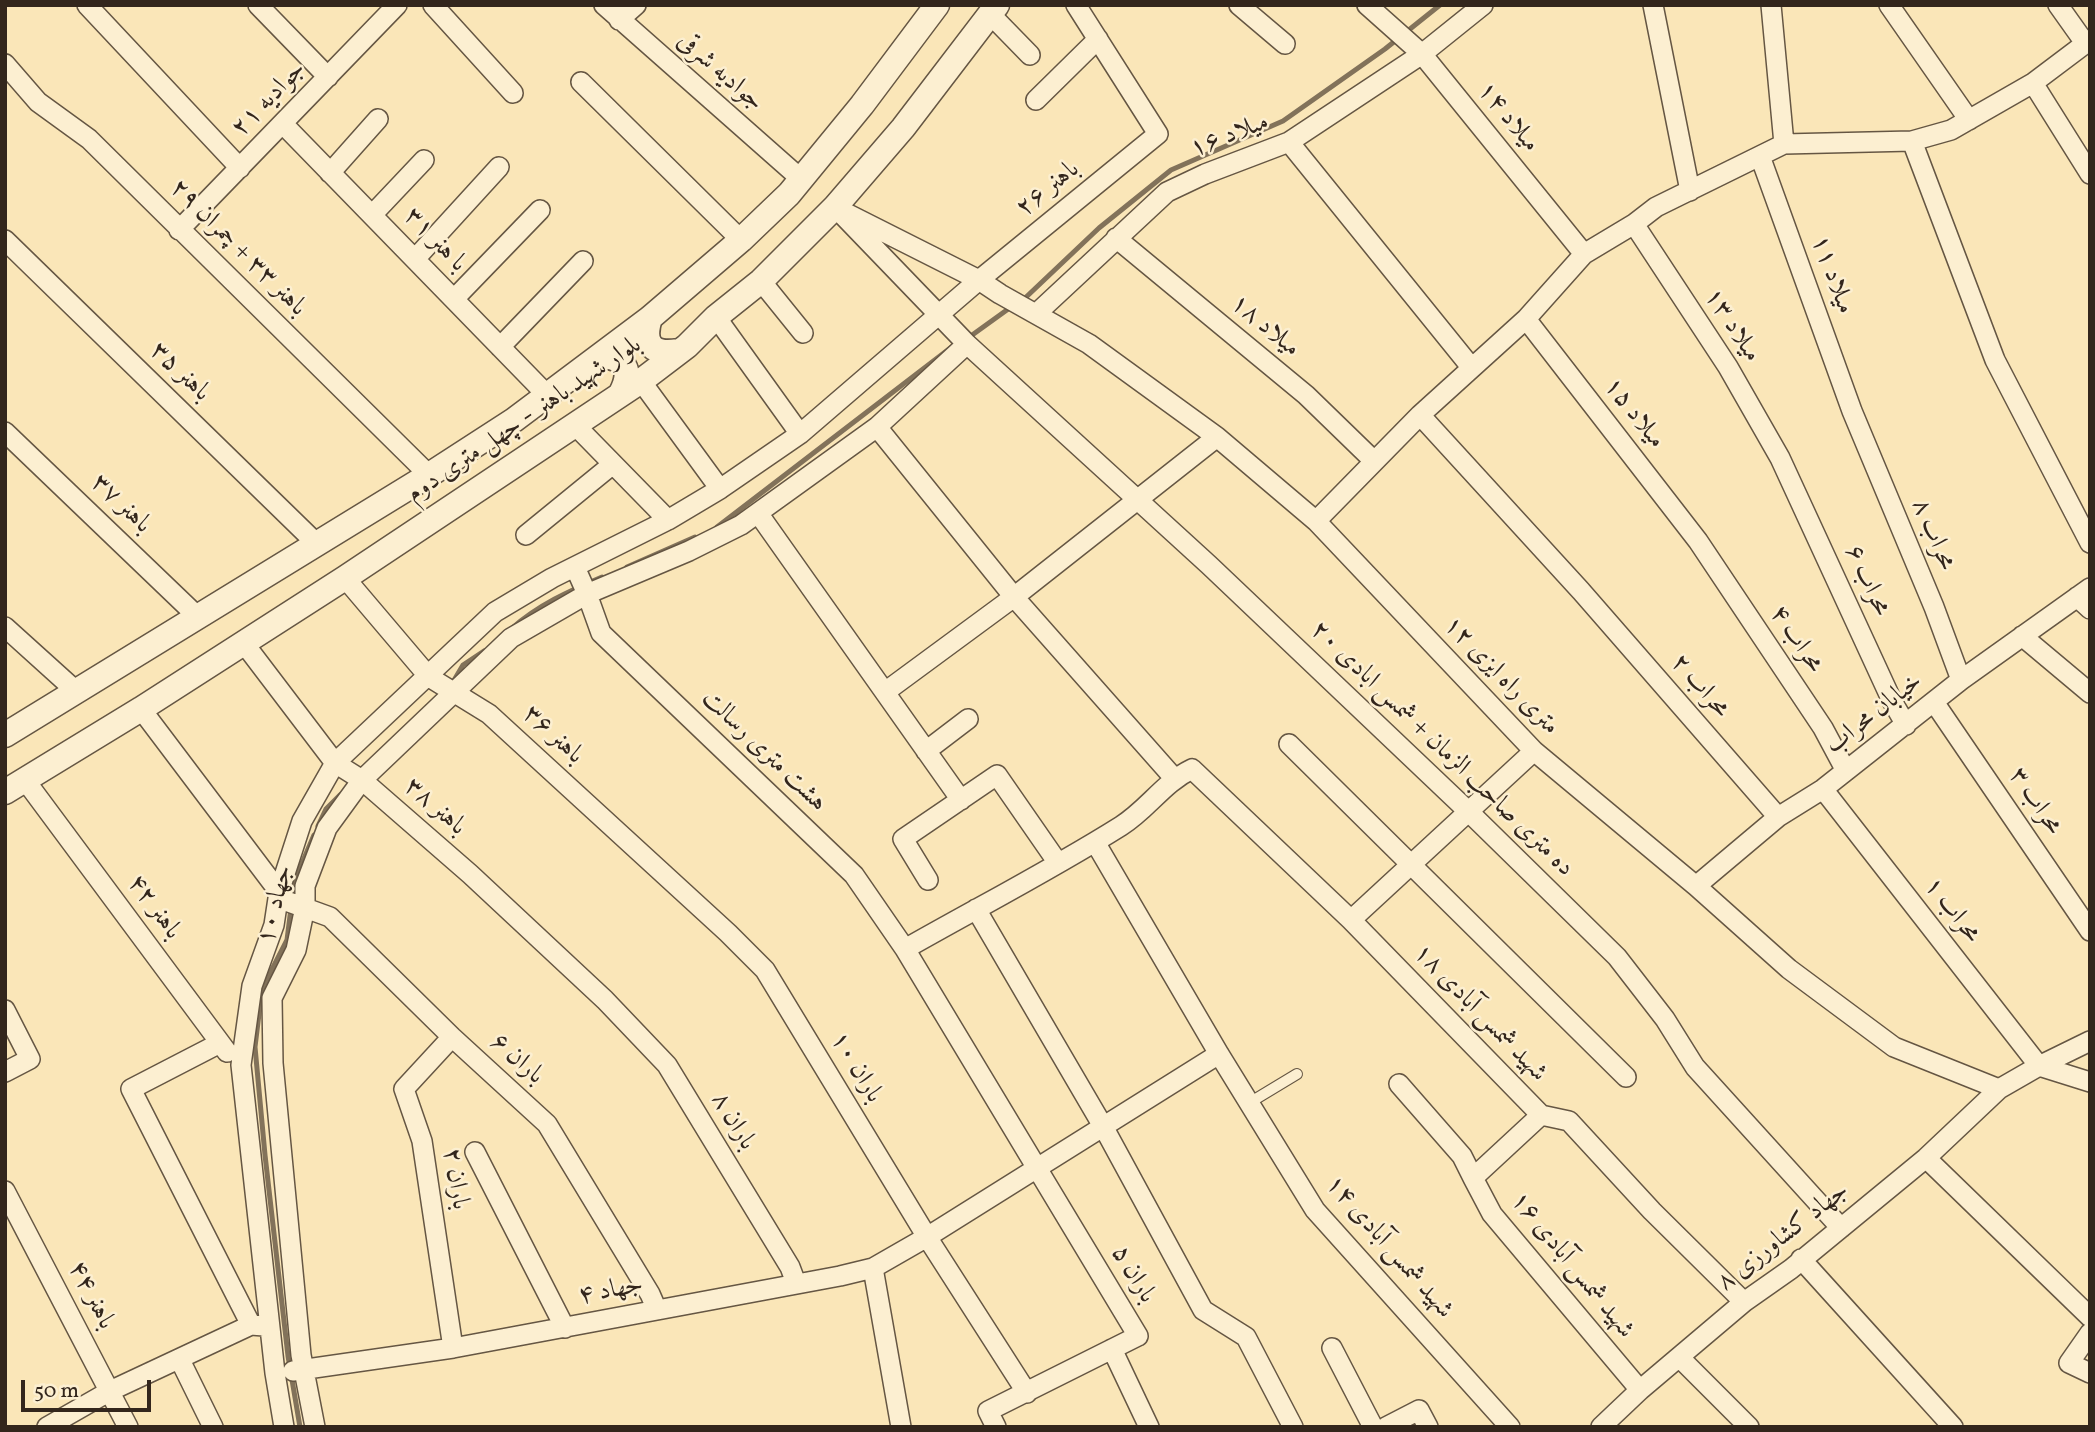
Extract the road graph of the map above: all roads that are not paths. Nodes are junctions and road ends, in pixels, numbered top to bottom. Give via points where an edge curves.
1 (87, 5) edge
2 (258, 5) edge
3 (397, 5) edge
4 (433, 5) edge
5 (604, 5) edge
6 (636, 5) edge
7 (937, 5) edge
8 (1076, 5) edge
9 (1238, 5) edge
10 (1367, 5) edge
11 (1483, 5) edge
12 (1653, 5) edge
13 (1771, 5) edge
14 (1889, 5) edge
15 (2058, 5) edge
16 (993, 10) edge
17 (619, 20) junction
18 (1098, 39) junction
19 (2087, 41) edge
20 (1285, 44) dead end
21 (1422, 54) junction
22 (1030, 55) dead end
23 (5, 64) edge
24 (328, 78) junction
25 (581, 82) dead end
26 (2033, 83) junction
27 (513, 93) dead end
28 (1036, 100) dead end
29 (378, 119) dead end
30 (1969, 120) junction
31 (283, 124) junction
32 (1912, 141) junction
33 (1289, 142) junction
34 (1784, 144) junction
35 (1760, 156) junction
36 (424, 160) dead end
37 (499, 167) dead end
38 (240, 168) junction
39 (330, 173) junction
40 (2090, 174) edge
41 (801, 179) junction
42 (1690, 191) junction
43 (835, 207) junction
44 (540, 210) dead end
45 (372, 215) junction
46 (1634, 224) junction
47 (179, 229) junction
48 (1116, 238) junction
49 (5, 240) edge
50 (741, 240) junction
51 (1584, 254) junction
52 (415, 259) junction
53 (583, 261) dead end
54 (979, 280) junction
55 (761, 281) junction
56 (454, 299) junction
57 (1032, 312) junction
58 (937, 315) junction
59 (716, 317) junction
60 (650, 318) junction
61 (1526, 319) junction
62 (803, 333) dead end
63 (967, 344) junction
64 (500, 347) junction
65 (678, 351) junction
66 (600, 356) junction
67 (1471, 367) junction
68 (631, 387) junction
69 (547, 395) junction
70 (1852, 411) joint
71 (1420, 415) junction
72 (575, 424) junction
73 (877, 427) junction
74 (5, 432) edge
75 (800, 433) junction
76 (1217, 437) junction
77 (1780, 458) joint
78 (1374, 461) junction
79 (613, 464) junction
80 (429, 475) junction
81 (720, 489) junction
82 (1140, 500) junction
83 (758, 513) junction
84 (668, 520) junction
85 (1316, 521) junction
86 (526, 535) dead end
87 (1698, 541) joint
88 (2090, 543) edge
89 (317, 544) junction
90 (575, 567) junction
91 (345, 578) junction
92 (587, 594) junction
93 (1014, 597) junction
94 (2085, 598) edge
95 (198, 617) junction
96 (5, 627) edge
97 (2022, 636) junction
98 (243, 642) junction
99 (429, 677) junction
100 (1961, 680) junction
101 (455, 691) junction
102 (77, 692) junction
103 (885, 692) junction
104 (2090, 693) edge
105 (1934, 702) junction
106 (141, 709) junction
107 (968, 719) dead end
108 (1906, 725) junction
109 (5, 734) edge
110 (1289, 744) dead end
111 (926, 751) junction
112 (1534, 751) junction
113 (335, 763) junction
114 (1846, 771) junction
115 (1174, 778) junction
116 (362, 780) junction
117 (15, 786) edge
118 (1823, 789) junction
119 (961, 800) junction
120 (1470, 813) junction
121 (1778, 817) junction
122 (1095, 842) junction
123 (1058, 863) junction
124 (1411, 867) junction
125 (928, 880) dead end
126 (1696, 886) junction
127 (292, 901) junction
128 (976, 909) junction
129 (1351, 920) junction
130 (2090, 932) edge
131 (728, 933) joint
132 (905, 949) junction
133 (605, 1000) joint
134 (5, 1010) edge
135 (452, 1037) junction
136 (2090, 1041) edge
137 (220, 1043) junction
138 (1219, 1054) junction
139 (241, 1065) junction
140 (2039, 1066) junction
141 (5, 1072) edge
142 (1297, 1074) dead end
143 (1626, 1077) dead end
144 (2090, 1082) edge
145 (1399, 1084) dead end
146 (1999, 1089) junction
147 (1249, 1103) junction
148 (1541, 1115) junction
149 (1104, 1128) junction
150 (475, 1152) dead end
151 (1926, 1158) junction
152 (1038, 1169) junction
153 (1473, 1178) junction
154 (5, 1191) edge
155 (1841, 1228) junction
156 (926, 1237) junction
157 (1801, 1259) junction
158 (873, 1268) junction
159 (796, 1283) junction
160 (1744, 1302) junction
161 (657, 1310) junction
162 (2090, 1317) edge
163 (261, 1326) junction
164 (565, 1328) junction
165 (2090, 1333) edge
166 (453, 1348) junction
167 (1332, 1348) dead end
168 (1112, 1349) junction
169 (1680, 1358) junction
170 (180, 1360) junction
171 (290, 1371) junction
172 (2090, 1373) edge
173 (1640, 1390) junction
174 (110, 1391) junction
175 (1027, 1392) junction
176 (47, 1427) edge
177 (128, 1427) edge
178 (213, 1427) edge
179 (284, 1427) edge
180 (315, 1427) edge
181 (901, 1427) edge
182 (996, 1427) edge
183 (1149, 1427) edge
184 (1293, 1427) edge
185 (1373, 1427) edge
186 (1386, 1427) edge
187 (1428, 1427) edge
188 (1510, 1427) edge
189 (1601, 1427) edge
190 (1749, 1427) edge
191 (1953, 1427) edge

1 - 38 street
2 - 24 street
3 - 24 street, جوادیه ۲۱
4 - 27 street
5 - 17 street, جوادیه شرقی
6 - 17 street
7 - 41 street, بلوار شهید باهنر - چهل متری دوم
8 - 18 street, باهنر ۲۶
9 - 20 street
10 - 21 street, میلاد ۱۴
11 - 21 street
12 - 42 street
13 - 34 street
14 - 30 street
15 - 19 street
16 - 22 street
16 - 43 street, بلوار شهید باهنر - چهل متری دوم via 903,128
17 - 41 street, جوادیه شرقی
18 - 28 street
18 - 54 street, باهنر ۲۶ via 1158,134
19 - 26 street
21 - 33 street
21 - 51 street, میلاد ۱۴
23 - 47 street, باهنر ۳۳ + چمران ۲۹ via 38,102 89,139
24 - 31 street, جوادیه ۲۱
25 - 50 street
26 - 30 street
26 - 40 street
29 - 39 street
30 - 32 street
31 - 38 street, جوادیه ۲۱
31 - 39 street, با هنر ۳۱
32 - 34 street
32 - 88 street via 1995,360
33 - 48 street, میلاد ۱۶ via 1167,192
33 - 67 street, میلاد ۱۶
34 - 35 street
35 - 42 street
35 - 70 street, میلاد ۱۱
36 - 45 street
37 - 52 street
38 - 47 street, جوادیه ۲۱
39 - 45 street, با هنر ۳۱
41 - 50 street, بلوار شهید باهنر - چهل متری دوم
42 - 46 street
43 - 54 street
43 - 55 street, بلوار شهید باهنر - چهل متری دوم
43 - 58 street, ده متری صاحب الزمان + شمس ابادی ۲۰
44 - 56 street
45 - 52 street, با هنر ۳۱
46 - 51 street
46 - 77 street, میلاد ۱۳
47 - 80 street, باهنر ۳۳ + چمران ۲۹
48 - 57 street, میلاد ۱۶
48 - 78 street, میلاد ۱۸ via 1306,395
49 - 89 street, باهنر ۳۵
50 - 60 street, بلوار شهید باهنر - چهل متری دوم
51 - 61 street
52 - 56 street, با هنر ۳۱
53 - 64 street
54 - 57 street, ۱۲ متری راه ایزی
54 - 58 street
55 - 59 street, بلوار شهید باهنر - چهل متری دوم
55 - 62 street
56 - 64 street, با هنر ۳۱
57 - 76 street, ۱۲ متری راه ایزی via 1089,344
58 - 63 street, ده متری صاحب الزمان + شمس ابادی ۲۰
58 - 75 street
59 - 65 street, بلوار شهید باهنر - چهل متری دوم
59 - 75 street
60 - 65 street via 645,332 651,346 664,354
60 - 66 street, بلوار شهید باهنر - چهل متری دوم
61 - 67 street
61 - 87 street, میلاد ۱۵
63 - 73 street, جهاد ۱۰
63 - 82 street, ده متری صاحب الزمان + شمس ابادی ۲۰
64 - 69 street, با هنر ۳۱
65 - 68 street, بلوار شهید باهنر - چهل متری دوم
66 - 68 street via 614,357 625,366
66 - 69 street, بلوار شهید باهنر - چهل متری دوم
67 - 71 street
68 - 72 street, بلوار شهید باهنر - چهل متری دوم
68 - 81 street
69 - 80 street, بلوار شهید باهنر - چهل متری دوم
70 - 100 street, محراب ۸
71 - 78 street
71 - 121 street, محراب ۲
72 - 79 street
72 - 91 street, بلوار شهید باهنر - چهل متری دوم
73 - 83 street, جهاد ۱۰
73 - 93 street
74 - 95 street, باهنر ۳۷
75 - 81 street
76 - 82 street
76 - 85 street, ۱۲ متری راه ایزی
77 - 108 street, محراب ۶
78 - 85 street
79 - 84 street
79 - 86 street
80 - 89 street, بلوار شهید باهنر - چهل متری دوم
81 - 84 street
82 - 93 street
82 - 120 street, ده متری صاحب الزمان + شمس ابادی ۲۰
83 - 92 street, جهاد ۱۰ via 689,551
83 - 103 street
84 - 90 street
85 - 112 street, ۱۲ متری راه ایزی
87 - 114 street, محراب ۴ via 1823,728
89 - 95 street, بلوار شهید باهنر - چهل متری دوم
90 - 92 street, هشت متری رسالت
90 - 99 street via 495,612
91 - 98 street, بلوار شهید باهنر - چهل متری دوم
91 - 99 street, باهنر ۳۶
92 - 101 street, جهاد ۱۰ via 511,638
92 - 132 street, هشت متری رسالت via 601,633 854,875
93 - 103 street
93 - 115 street
94 - 97 street, خیابان محراب
95 - 102 street, بلوار شهید باهنر - چهل متری دوم
96 - 102 street
97 - 100 street, خیابان محراب
97 - 104 street
98 - 106 street, بلوار شهید باهنر - چهل متری دوم
98 - 113 street, باهنر ۳۸
99 - 101 street, باهنر ۳۶
99 - 113 street
100 - 105 street, خیابان محراب
101 - 116 street, جهاد ۱۰
101 - 131 street, باهنر ۳۶ via 489,714
102 - 109 street, بلوار شهید باهنر - چهل متری دوم
103 - 111 street
105 - 108 street, خیابان محراب
105 - 130 street, محراب ۳
106 - 117 street, بلوار شهید باهنر - چهل متری دوم
106 - 127 street
107 - 111 street
108 - 114 street, خیابان محراب
110 - 124 street
111 - 119 street
112 - 120 street
112 - 126 street, ۱۲ متری راه ایزی
113 - 116 street, باهنر ۳۸
113 - 127 street via 302,821
114 - 118 street, خیابان محراب
115 - 122 street via 1140,813
115 - 129 street, شهید شمس آبادی ۱۸ via 1192,769
116 - 127 street, جهاد ۱۰ via 327,828 305,886
116 - 133 street, باهنر ۳۸
117 - 137 street, باهنر ۴۲
118 - 121 street, خیابان محراب
118 - 140 street, محراب ۱
119 - 123 street via 997,775
119 - 125 street via 903,839
120 - 124 street
120 - 155 street, ده متری صاحب الزمان + شمس ابادی ۲۰ via 1617,957 1695,1067
121 - 126 street, خیابان محراب
122 - 123 street
122 - 138 street, شهید شمس آبادی ۱۴
123 - 128 street
124 - 129 street
124 - 143 street
126 - 146 street, ۱۲ متری راه ایزی via 1789,969 1894,1047
127 - 135 street, باران ۶ via 330,917
127 - 139 street via 274,925 252,986
127 - 171 street, جهاد ۱۰ via 296,950 272,998 275,1077 302,1355
128 - 132 street
128 - 149 street
129 - 148 street, شهید شمس آبادی ۱۸
131 - 156 street, باران ۱۰ via 765,970
132 - 152 street, هشت متری رسالت
133 - 159 street, باران ۸ via 667,1065
134 - 141 street via 30,1059
135 - 161 street, باران ۶ via 547,1124
135 - 166 street, باران ۲ via 404,1089 422,1141
136 - 140 street, جهاد کشاورزی ۸
137 - 139 street, باهنر ۴۲
137 - 163 street via 131,1089
138 - 147 street, شهید شمس آبادی ۱۴
138 - 149 street, جهاد ۴
139 - 163 street
140 - 144 street
140 - 146 street, جهاد کشاورزی ۸
142 - 147 lane
145 - 153 street, شهید شمس آبادی ۱۶ via 1462,1156
146 - 151 street, جهاد کشاورزی ۸
147 - 188 street, شهید شمس آبادی ۱۴ via 1315,1210
148 - 153 street
148 - 160 street, شهید شمس آبادی ۱۸ via 1569,1121
149 - 152 street, جهاد ۴
149 - 184 street via 1203,1310 1246,1337
150 - 164 street
151 - 155 street, جهاد کشاورزی ۸
151 - 162 street
152 - 156 street, جهاد ۴
152 - 168 street, باران ۵ via 1138,1336
153 - 173 street, شهید شمس آبادی ۱۶ via 1492,1214
154 - 174 street, باهنر ۴۴
155 - 157 street, جهاد کشاورزی ۸
156 - 158 street, جهاد ۴
156 - 175 street, باران ۱۰
157 - 160 street, جهاد کشاورزی ۸
157 - 191 street
158 - 159 street, جهاد ۴
158 - 181 street
159 - 161 street, جهاد ۴
160 - 169 street, جهاد کشاورزی ۸
161 - 164 street, جهاد ۴
163 - 170 street
163 - 171 street
164 - 166 street, جهاد ۴
165 - 172 street via 2069,1363
166 - 171 street, جهاد ۴
167 - 185 street
168 - 175 street, باران ۵
168 - 183 street
169 - 173 street, جهاد کشاورزی ۸
169 - 190 street
170 - 174 street
170 - 178 street
171 - 179 street
171 - 180 street, جهاد ۱۰
173 - 189 street, جهاد کشاورزی ۸
174 - 176 street
174 - 177 street, باهنر ۴۴
175 - 182 street, باران ۵ via 988,1411
186 - 187 street via 1419,1410

